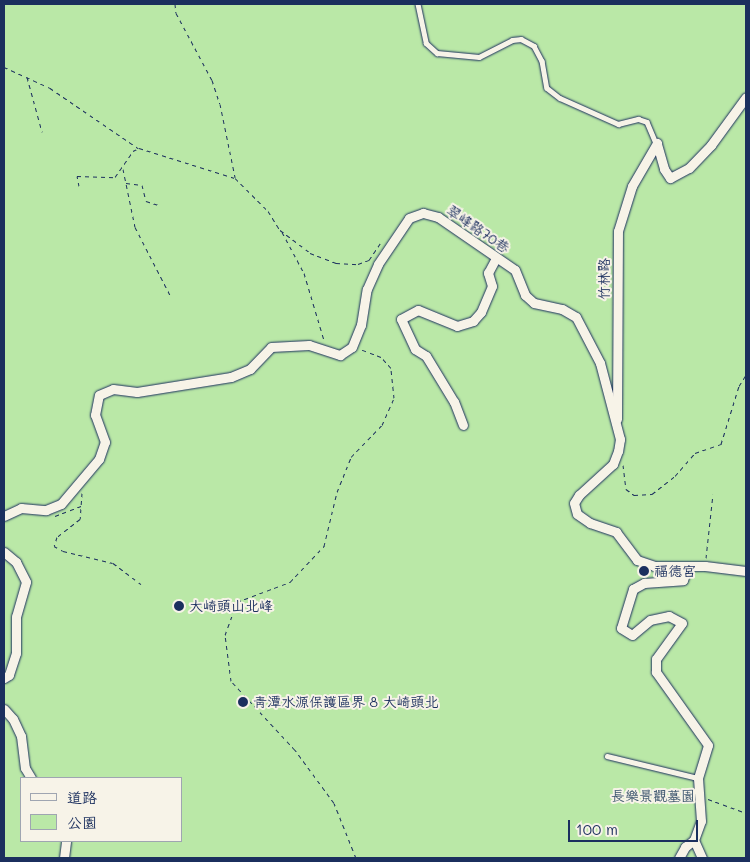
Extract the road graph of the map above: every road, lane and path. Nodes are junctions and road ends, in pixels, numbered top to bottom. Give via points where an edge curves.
1 (175, 4) edge
2 (418, 4) edge
3 (4, 67) edge
4 (26, 77) junction
5 (746, 97) edge
6 (42, 132) dead end
7 (657, 143) junction
8 (139, 148) junction
9 (123, 168) junction
10 (235, 178) junction
11 (126, 183) junction
12 (79, 186) dead end
13 (158, 205) dead end
14 (280, 230) junction
15 (396, 238) junction
16 (496, 258) junction
17 (170, 295) dead end
18 (352, 347) junction
19 (327, 350) junction
20 (746, 375) edge
21 (616, 424) junction
22 (463, 425) dead end
23 (623, 459) dead end
24 (78, 484) junction
25 (713, 494) dead end
26 (4, 516) edge
27 (4, 552) edge
28 (688, 566) junction
29 (706, 566) junction
30 (746, 571) edge
31 (141, 584) dead end
32 (4, 678) edge
33 (4, 709) edge
34 (607, 756) dead end
35 (30, 777) edge
36 (698, 778) junction
37 (700, 800) junction
38 (746, 813) edge
39 (694, 840) junction
40 (66, 842) edge
41 (64, 858) edge
42 (356, 858) edge
43 (679, 858) edge
44 (702, 858) edge

1 - 10 path via 176,14 212,80
2 - 7 lane via 426,43 437,53 479,57 512,40 522,39 534,46 542,61 548,88 554,93 618,124 638,118 647,122
3 - 4 path
4 - 6 path
4 - 8 path via 50,88
5 - 7 street via 711,145 689,168 670,178
7 - 21 street, 竹林路 via 632,186 618,231
8 - 9 path via 133,151
8 - 10 path
9 - 11 path
9 - 12 path via 115,176 78,176
10 - 14 path via 268,211
11 - 13 path via 142,185 146,201
11 - 17 path via 135,227
14 - 15 path via 310,254 336,263 358,264 369,260 385,238
14 - 19 path via 304,273
15 - 16 street, 翠峰路70巷 via 409,218 423,213 438,217 494,253
15 - 18 street, 翠峰路70巷 via 378,264 367,289 361,325
16 - 21 street, 翠峰路70巷 via 515,270 525,295 534,303 562,309 576,317 600,363
16 - 22 street via 488,273 492,286 481,312 473,320 457,326 418,310 401,319 415,349 426,356 454,402
18 - 19 street via 340,355
18 - 42 path via 381,357 392,368 394,398 382,425 351,457 337,492 324,546 290,582 237,602 225,635 231,681 295,750 334,803
19 - 24 street via 288,344 271,347 250,369 231,377 137,392 113,389 99,395 95,415 105,442 99,458
20 - 23 path via 739,386 721,444 695,453 675,476 652,494 634,495 626,489
21 - 28 street, 翠峰路70巷 via 620,439 613,464 574,502 576,514 616,532 637,560 654,566
24 - 26 street via 61,504 46,510 21,508
24 - 31 path via 84,498 80,519 57,537 54,546 113,563
25 - 29 path
27 - 32 street via 16,562 26,582 16,617 16,653 9,675
28 - 29 street, 翠峰路70巷
28 - 36 street via 683,580 644,583 633,590 621,628 632,635 650,620 670,616 682,623 656,659 656,672 708,745
29 - 30 street, 翠峰路70巷
33 - 35 street via 21,736 25,768
34 - 36 lane
36 - 37 street
37 - 38 path via 714,799
37 - 39 street via 701,821
39 - 43 street
39 - 44 street
40 - 41 street

